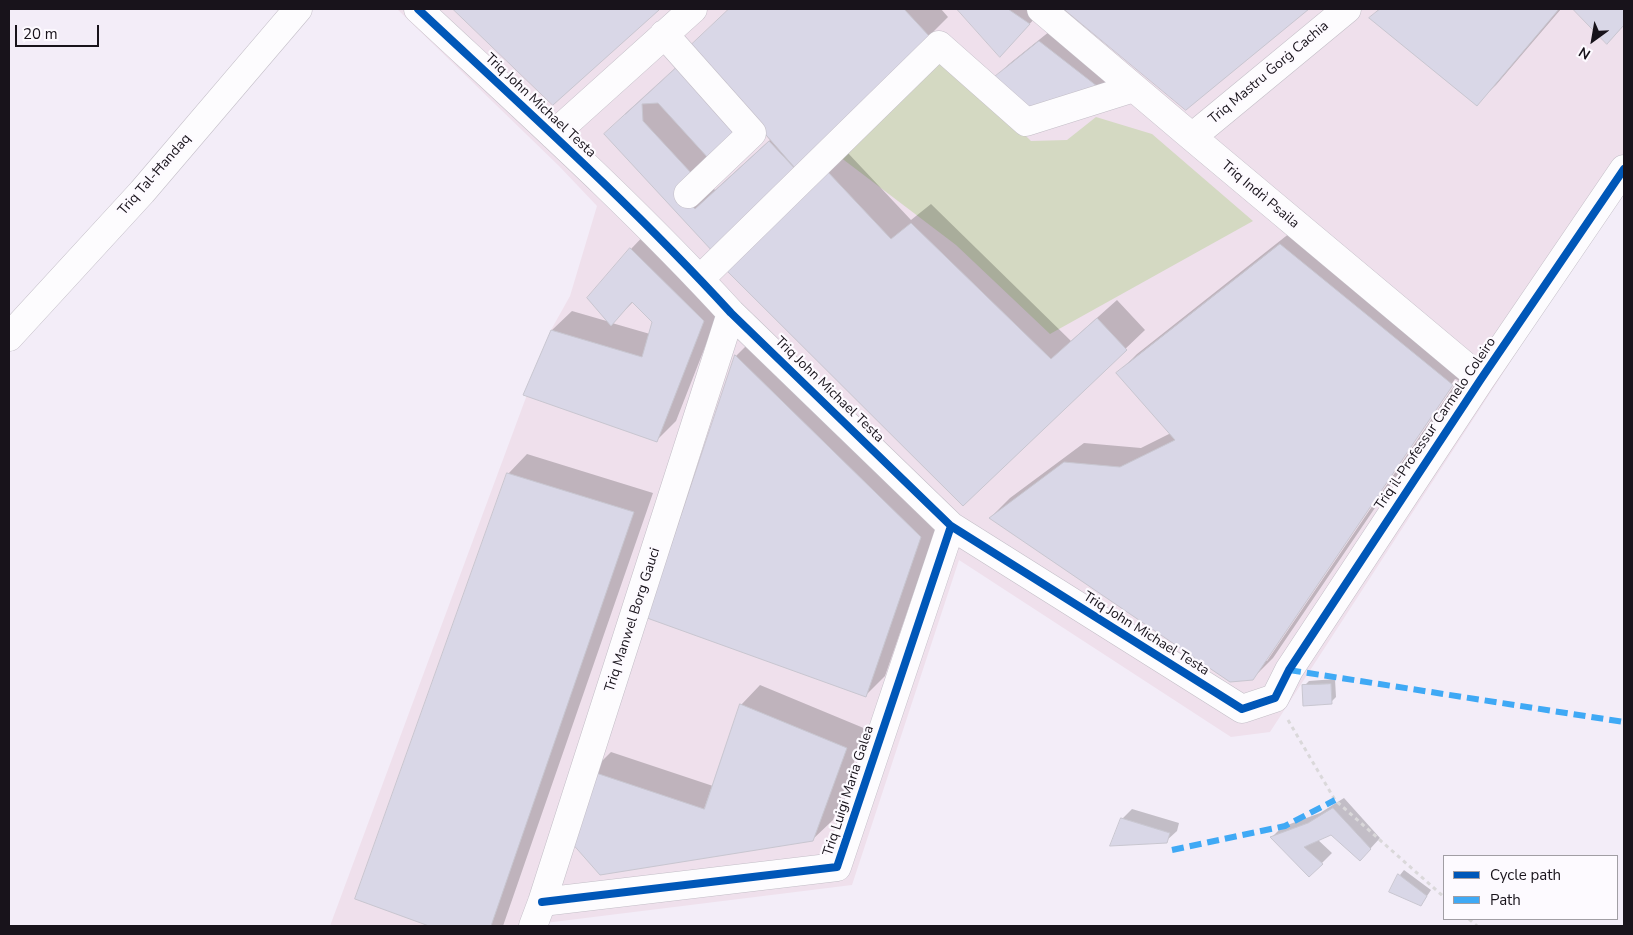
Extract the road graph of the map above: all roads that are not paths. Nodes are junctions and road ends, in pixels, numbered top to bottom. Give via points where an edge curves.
1 (298, 9) edge
2 (418, 9) edge
3 (693, 9) edge
4 (1041, 9) edge
5 (1347, 9) edge
6 (664, 34) junction
7 (1134, 88) junction
8 (553, 135) junction
9 (1192, 137) junction
10 (1624, 169) edge
11 (688, 194) dead end
12 (700, 279) junction
13 (731, 313) junction
14 (9, 338) edge
15 (1480, 379) junction
16 (951, 526) junction
17 (1275, 698) joint
18 (537, 914) edge

1 - 14 street, Triq Tal-Ħandaq via 142,192
2 - 8 street, Triq John Michael Testa
3 - 6 street
4 - 7 street, Triq Indrì Psaila
5 - 9 street, Triq Mastru Ġorġ Cachia
6 - 8 street
6 - 11 street via 752,133
7 - 9 street, Triq Indrì Psaila
7 - 12 street via 1026,122 939,45
8 - 12 street, Triq John Michael Testa
9 - 15 street, Triq Indrì Psaila
10 - 15 street, Triq il-Professur Carmelo Coleiro
12 - 13 street, Triq John Michael Testa
13 - 16 street, Triq John Michael Testa
13 - 18 street, Triq Manwel Borg Gauci
15 - 17 street, Triq il-Professur Carmelo Coleiro via 1289,670
16 - 17 street, Triq John Michael Testa via 1242,709
16 - 18 street, Triq Luigi Maria Galea via 837,867

